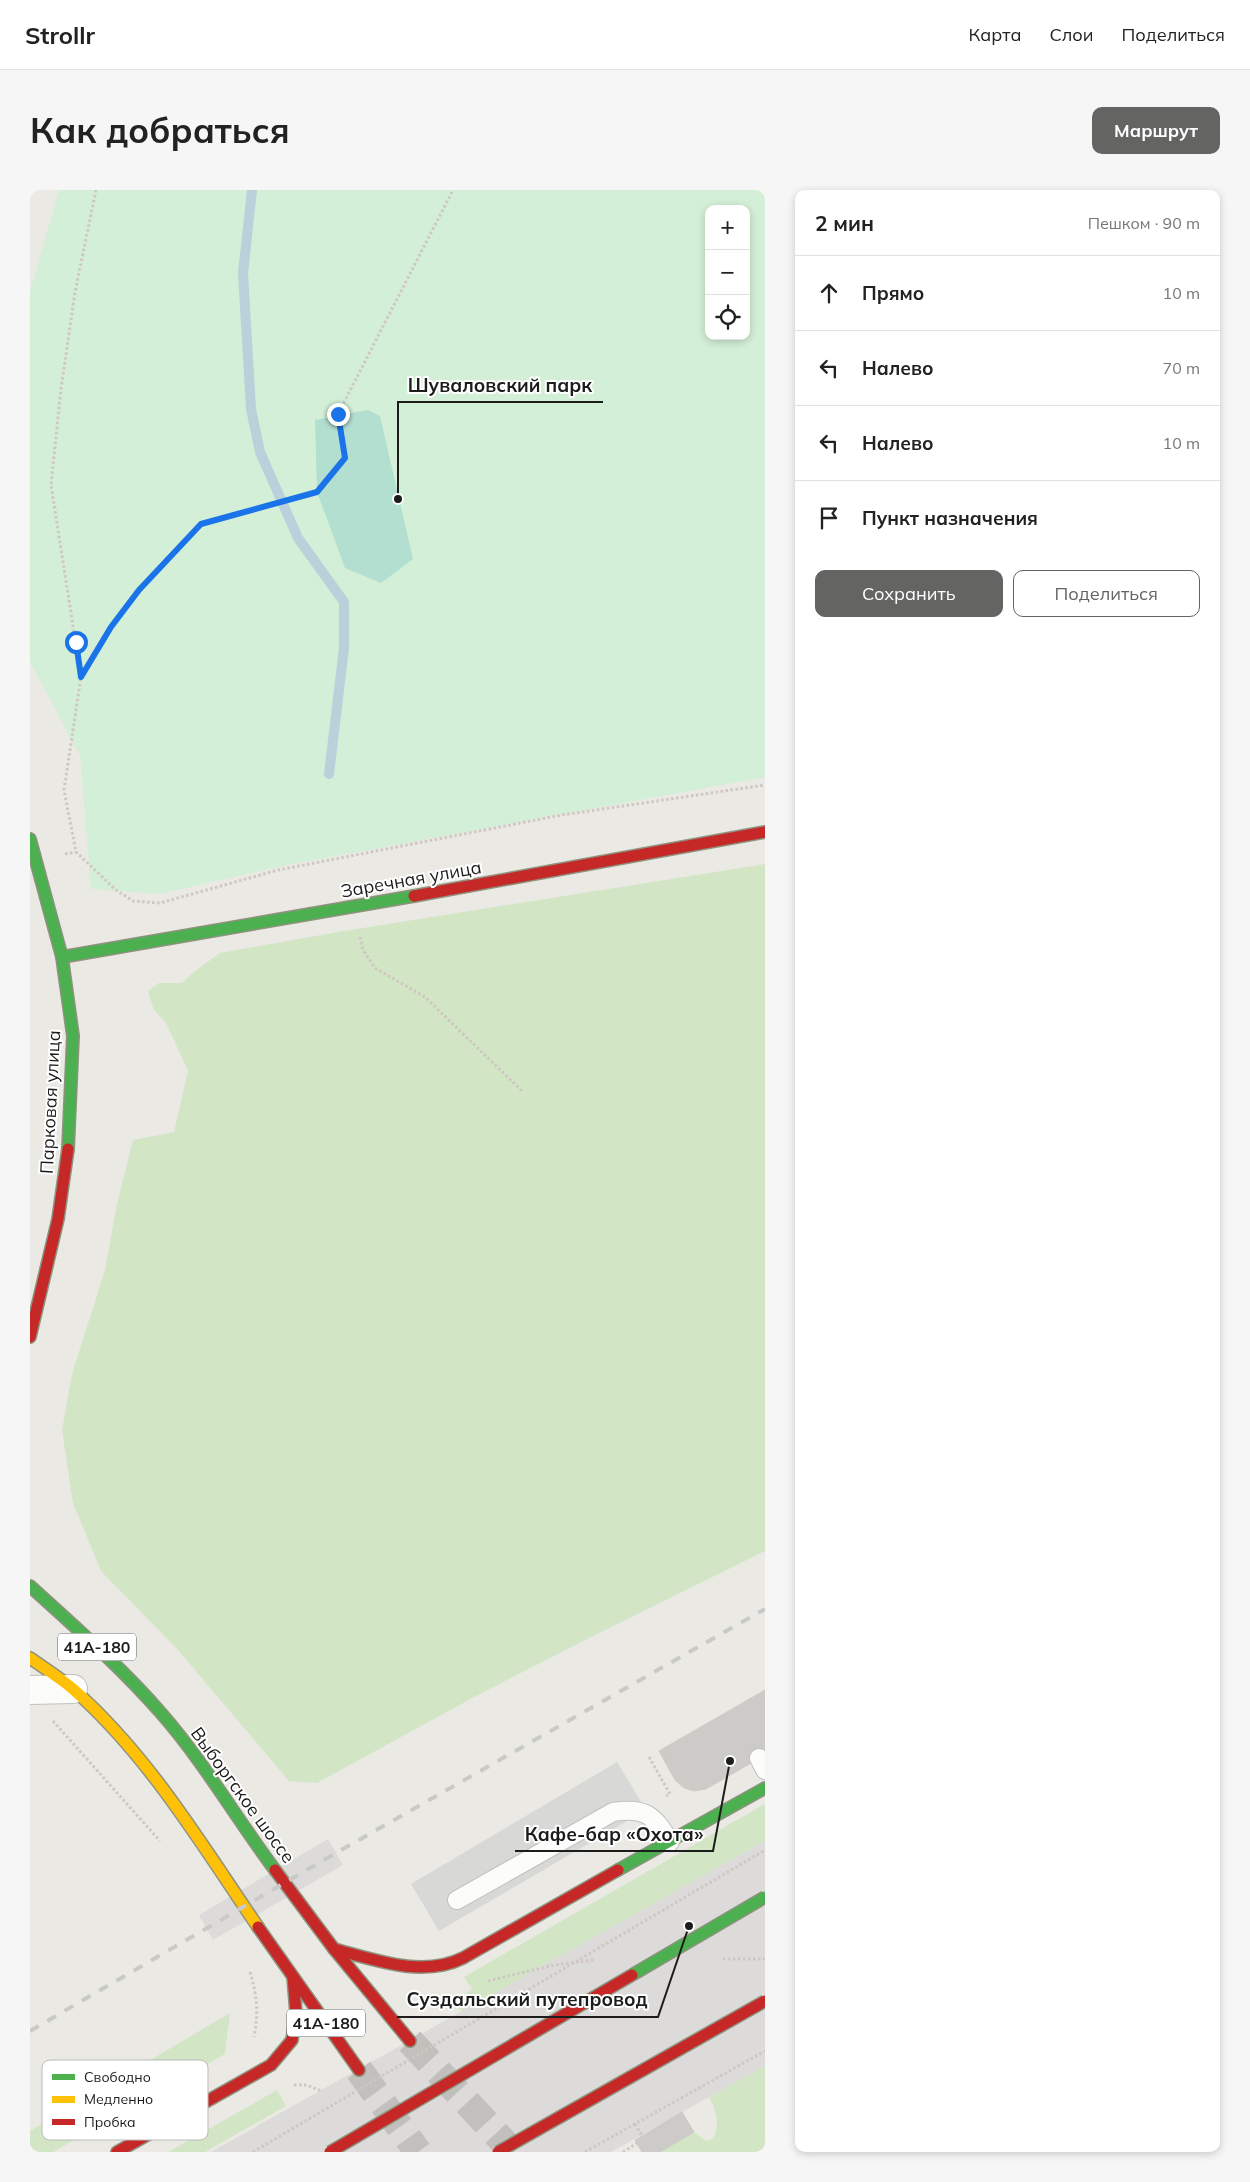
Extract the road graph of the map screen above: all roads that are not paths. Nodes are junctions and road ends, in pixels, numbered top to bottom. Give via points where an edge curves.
1 (765, 832) edge
2 (30, 839) edge
3 (62, 957) junction
4 (30, 1337) edge
5 (30, 1586) edge
6 (30, 1658) edge
7 (72, 1689) junction
8 (30, 1690) edge
9 (765, 1788) edge
10 (670, 1842) junction
11 (765, 1897) edge
12 (457, 1900) dead end
13 (334, 1949) junction
14 (292, 1977) junction
15 (765, 2001) edge
16 (410, 2041) tunnel mouth
17 (359, 2070) tunnel mouth
18 (208, 2101) edge
19 (138, 2140) edge
20 (117, 2152) edge
21 (330, 2152) edge
22 (498, 2152) edge

1 - 3 main road, Заречная улица
2 - 3 main road, Парковая улица
3 - 4 main road, Парковая улица via 72,1036 67,1162 58,1219
5 - 13 main road, Выборгское шоссе / 41А-180 via 109,1658 161,1713 207,1771 254,1842
6 - 7 main road, 41А-180
7 - 8 street
7 - 14 main road, 41А-180 via 128,1745 170,1798
9 - 10 main road
10 - 12 lane via 658,1822 646,1814 629,1809 612,1812
10 - 13 main road via 447,1965 418,1968
11 - 21 main road, bridge
13 - 16 main road, Выборгское шоссе / 41А-180
14 - 17 main road, 41А-180
14 - 18 main road via 296,2013 292,2040 271,2065
15 - 22 main road, bridge
19 - 20 main road

